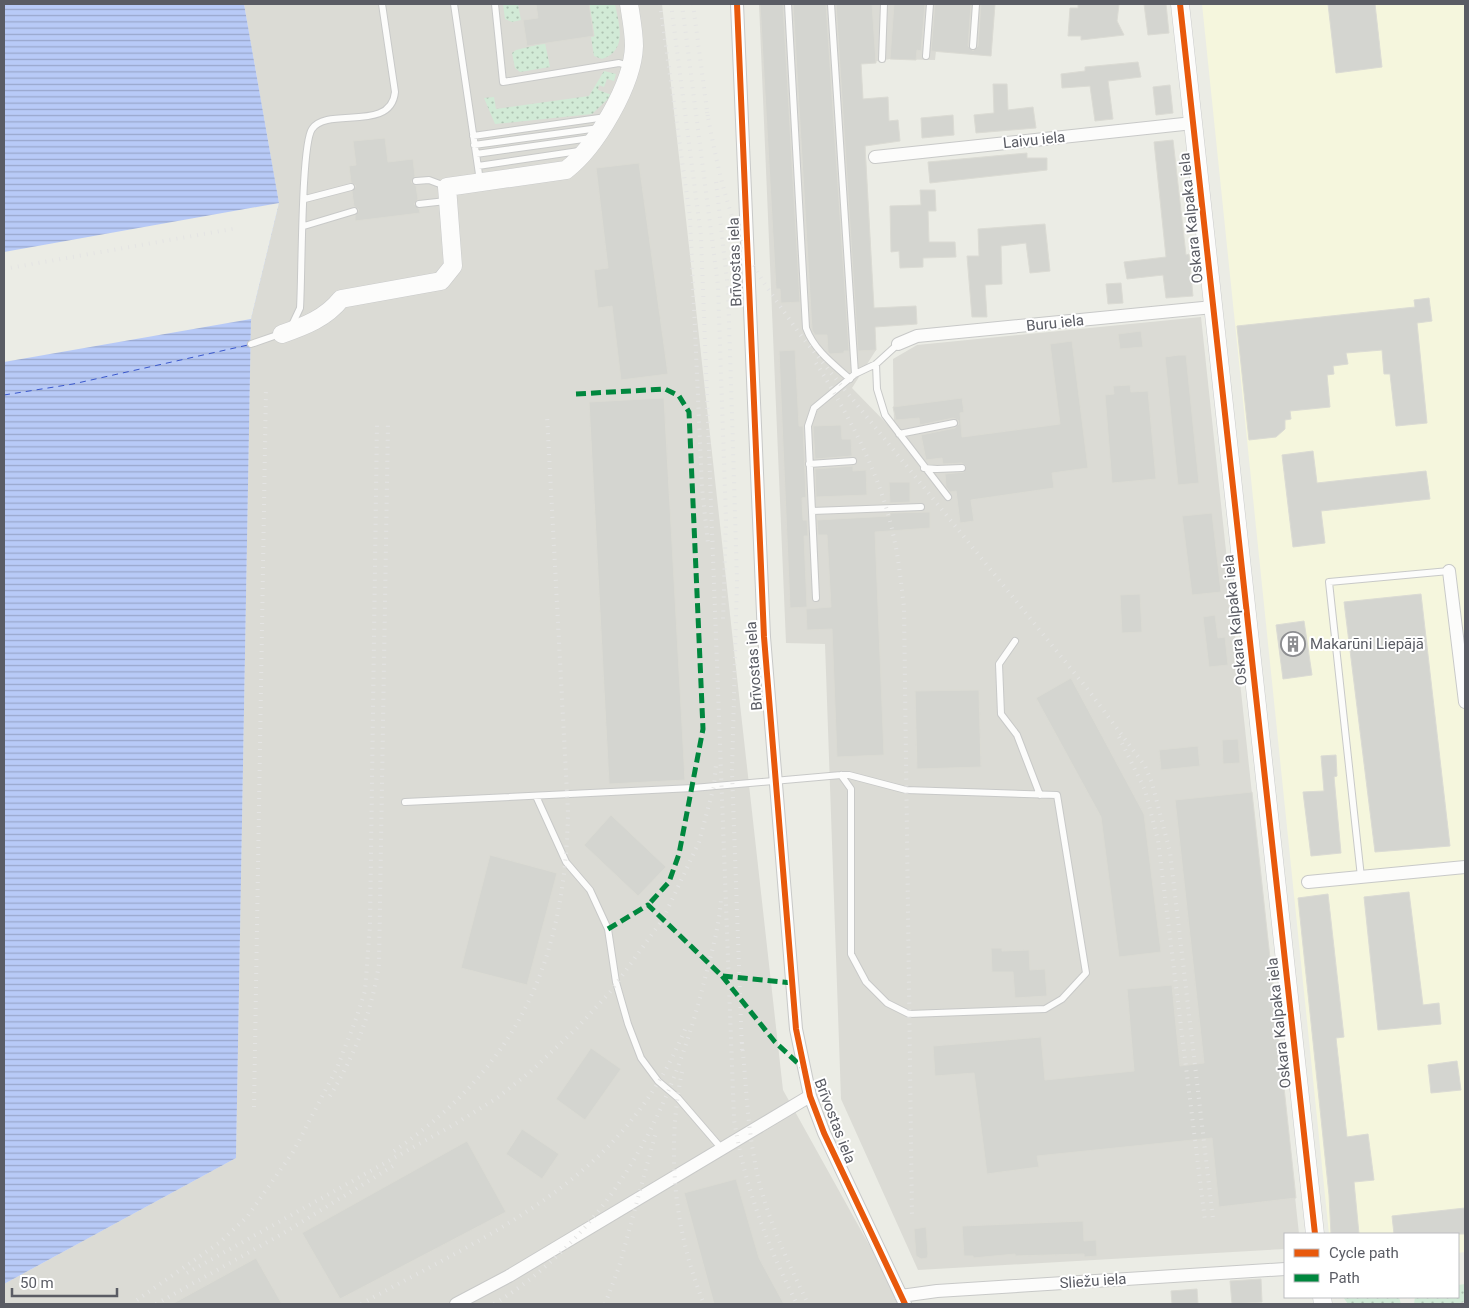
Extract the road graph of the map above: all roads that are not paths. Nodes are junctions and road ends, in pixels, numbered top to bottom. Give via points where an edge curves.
1 (382, 4) edge
2 (454, 4) edge
3 (495, 4) edge
4 (629, 4) edge
5 (737, 4) edge
6 (788, 4) edge
7 (831, 4) edge
8 (884, 4) edge
9 (930, 4) edge
10 (976, 4) edge
11 (1180, 4) edge
12 (973, 46) dead end
13 (926, 56) dead end
14 (882, 59) dead end
15 (630, 66) junction
16 (1193, 123) junction
17 (599, 132) junction
18 (473, 136) junction
19 (474, 145) junction
20 (476, 154) junction
21 (875, 156) dead end
22 (479, 174) junction
23 (416, 181) dead end
24 (351, 187) dead end
25 (447, 194) junction
26 (305, 199) junction
27 (419, 204) dead end
28 (354, 211) dead end
29 (304, 226) junction
30 (1213, 307) junction
31 (282, 334) junction
32 (251, 344) dead end
33 (898, 344) joint
34 (876, 364) junction
35 (856, 374) junction
36 (850, 379) junction
37 (954, 423) dead end
38 (899, 434) junction
39 (853, 461) dead end
40 (810, 464) junction
41 (924, 468) junction
42 (962, 468) dead end
43 (948, 497) dead end
44 (921, 507) dead end
45 (812, 511) junction
46 (1449, 571) joint
47 (816, 598) dead end
48 (1015, 641) dead end
49 (1465, 702) edge
50 (841, 775) junction
51 (776, 780) junction
52 (1040, 794) junction
53 (536, 796) junction
54 (405, 802) dead end
55 (1465, 867) edge
56 (1361, 877) junction
57 (1308, 882) dead end
58 (810, 1096) junction
59 (722, 1149) junction
60 (1315, 1233) edge
61 (1284, 1269) edge
62 (903, 1300) edge
63 (456, 1304) edge

1 - 26 lane via 394,102 390,109 380,114 314,126 305,165
2 - 18 lane
3 - 15 lane via 504,82 618,64
4 - 15 main road via 634,47
5 - 51 street, Brīvostas iela via 764,627
6 - 36 lane via 806,328 815,345
7 - 35 lane
8 - 14 lane
9 - 13 lane
10 - 12 lane
11 - 16 main road, Oskara Kalpaka iela
15 - 17 main road
16 - 21 street, Laivu iela
16 - 30 main road, Oskara Kalpaka iela
17 - 18 lane
17 - 19 lane
17 - 20 lane
17 - 22 main road via 566,170
18 - 19 lane
19 - 20 lane
20 - 22 lane
22 - 25 main road
23 - 25 lane via 429,180
24 - 26 lane
25 - 27 lane
25 - 31 main road via 453,266 441,281 341,299 335,308 310,324
26 - 29 lane
28 - 29 lane
29 - 31 lane via 300,308 294,324
30 - 33 street, Buru iela via 917,336
30 - 60 main road, Oskara Kalpaka iela
31 - 32 lane
33 - 34 lane
34 - 35 lane
34 - 38 lane via 877,388 885,415
35 - 36 lane
36 - 40 lane via 814,408 808,426
37 - 38 lane
38 - 41 lane
39 - 40 lane
40 - 45 lane
41 - 42 lane
41 - 43 lane
44 - 45 lane
45 - 47 lane
46 - 49 street
46 - 56 lane via 1329,582
48 - 52 lane via 999,664 1001,714 1017,735
50 - 51 lane
50 - 52 lane via 906,790
50 - 52 lane via 851,789 850,954 866,982 887,1003 909,1014 1045,1010 1062,999 1086,973 1057,795
51 - 53 lane
51 - 58 street, Brīvostas iela via 796,1029
53 - 54 lane
53 - 59 lane via 566,862 590,890 608,929 616,982 641,1058 658,1081 678,1098
55 - 56 street
56 - 57 street
58 - 59 street, Brīvostas iela
58 - 62 street, Brīvostas iela via 849,1190
59 - 63 street, Brīvostas iela
61 - 62 street, Sliežu iela via 937,1291

